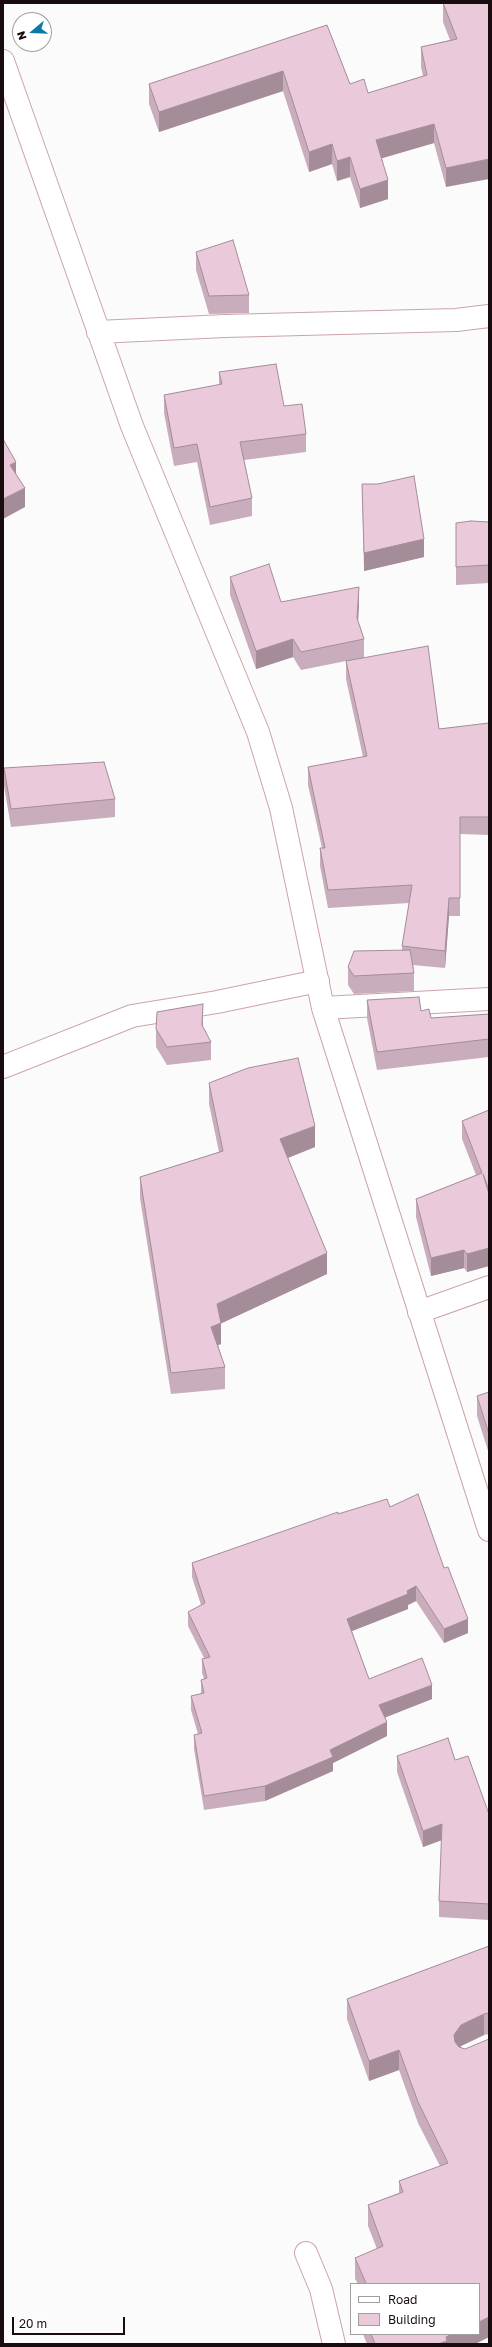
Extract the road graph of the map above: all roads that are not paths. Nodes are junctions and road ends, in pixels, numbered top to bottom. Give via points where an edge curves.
1 (3, 61) edge
2 (489, 316) edge
3 (98, 332) junction
4 (318, 981) junction
5 (489, 999) edge
6 (323, 1008) junction
7 (3, 1067) edge
8 (489, 1287) edge
9 (419, 1312) junction
10 (489, 1530) edge
11 (306, 2253) dead end
12 (334, 2344) edge

1 - 3 street
2 - 3 street via 456,320
3 - 4 street via 132,426 258,732 281,808
4 - 6 street
4 - 7 street via 132,1016
5 - 6 street
6 - 9 street
8 - 9 street
9 - 10 street
11 - 12 street via 321,2289

